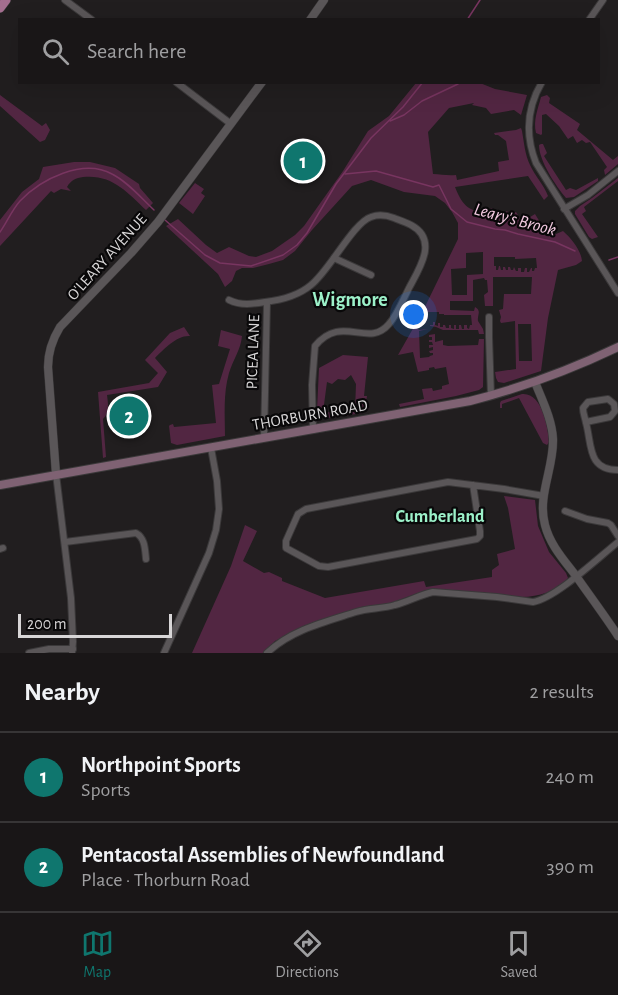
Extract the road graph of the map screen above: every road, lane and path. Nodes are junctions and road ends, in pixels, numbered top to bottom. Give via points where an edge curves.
1 (6, 0) edge
2 (65, 0) edge
3 (324, 0) edge
4 (603, 0) edge
5 (0, 8) edge
6 (89, 18) edge
7 (311, 18) edge
8 (590, 18) edge
9 (179, 84) edge
10 (261, 84) edge
11 (541, 84) edge
12 (231, 124) junction
13 (618, 171) edge
14 (564, 209) junction
15 (334, 258) junction
16 (371, 275) dead end
17 (618, 293) edge
18 (229, 300) dead end
19 (267, 302) junction
20 (489, 317) dead end
21 (618, 347) edge
22 (535, 382) junction
23 (491, 396) junction
24 (586, 422) junction
25 (313, 430) junction
26 (264, 438) junction
27 (211, 448) junction
28 (618, 470) edge
29 (56, 474) junction
30 (0, 484) edge
31 (473, 485) junction
32 (544, 496) junction
33 (565, 512) dead end
34 (618, 536) edge
35 (65, 542) junction
36 (618, 542) edge
37 (146, 559) dead end
38 (576, 576) junction
39 (618, 636) edge
40 (72, 651) edge
41 (29, 653) edge
42 (164, 653) edge
43 (267, 653) edge

1 - 5 main road
2 - 6 street
3 - 7 street
4 - 8 street
9 - 12 street
10 - 12 street, O'LEARY AVENUE
11 - 14 street via 529,115 529,141 536,163
12 - 29 street, O'LEARY AVENUE via 158,222 60,327 52,341 48,367
13 - 14 street
14 - 17 street
15 - 16 street
15 - 19 street via 305,290
15 - 25 street via 360,224 380,215 411,225 425,242 425,257 390,324 380,332 368,334 335,332 315,346
18 - 19 street via 246,305
19 - 26 street, PICEA LANE
20 - 23 street
21 - 22 main road, THORBURN ROAD
22 - 23 main road, THORBURN ROAD
22 - 32 street via 553,438
23 - 25 main road, THORBURN ROAD
24 - 24 street via 583,408 588,402 608,399 614,404 615,411 610,417
24 - 28 street via 595,460 605,468
25 - 26 main road, THORBURN ROAD
26 - 27 main road, THORBURN ROAD
27 - 29 main road, THORBURN ROAD
27 - 42 street via 219,509 216,530
29 - 30 main road, THORBURN ROAD
29 - 35 street
31 - 31 street via 480,531 477,539 328,567 286,548 303,510 448,482
31 - 32 street
32 - 38 street via 542,512 547,532
33 - 34 street via 608,523
35 - 37 street via 136,533 143,539
35 - 40 street
36 - 38 street
38 - 39 street
38 - 43 street via 544,599 533,602 423,594 302,630
40 - 41 street

